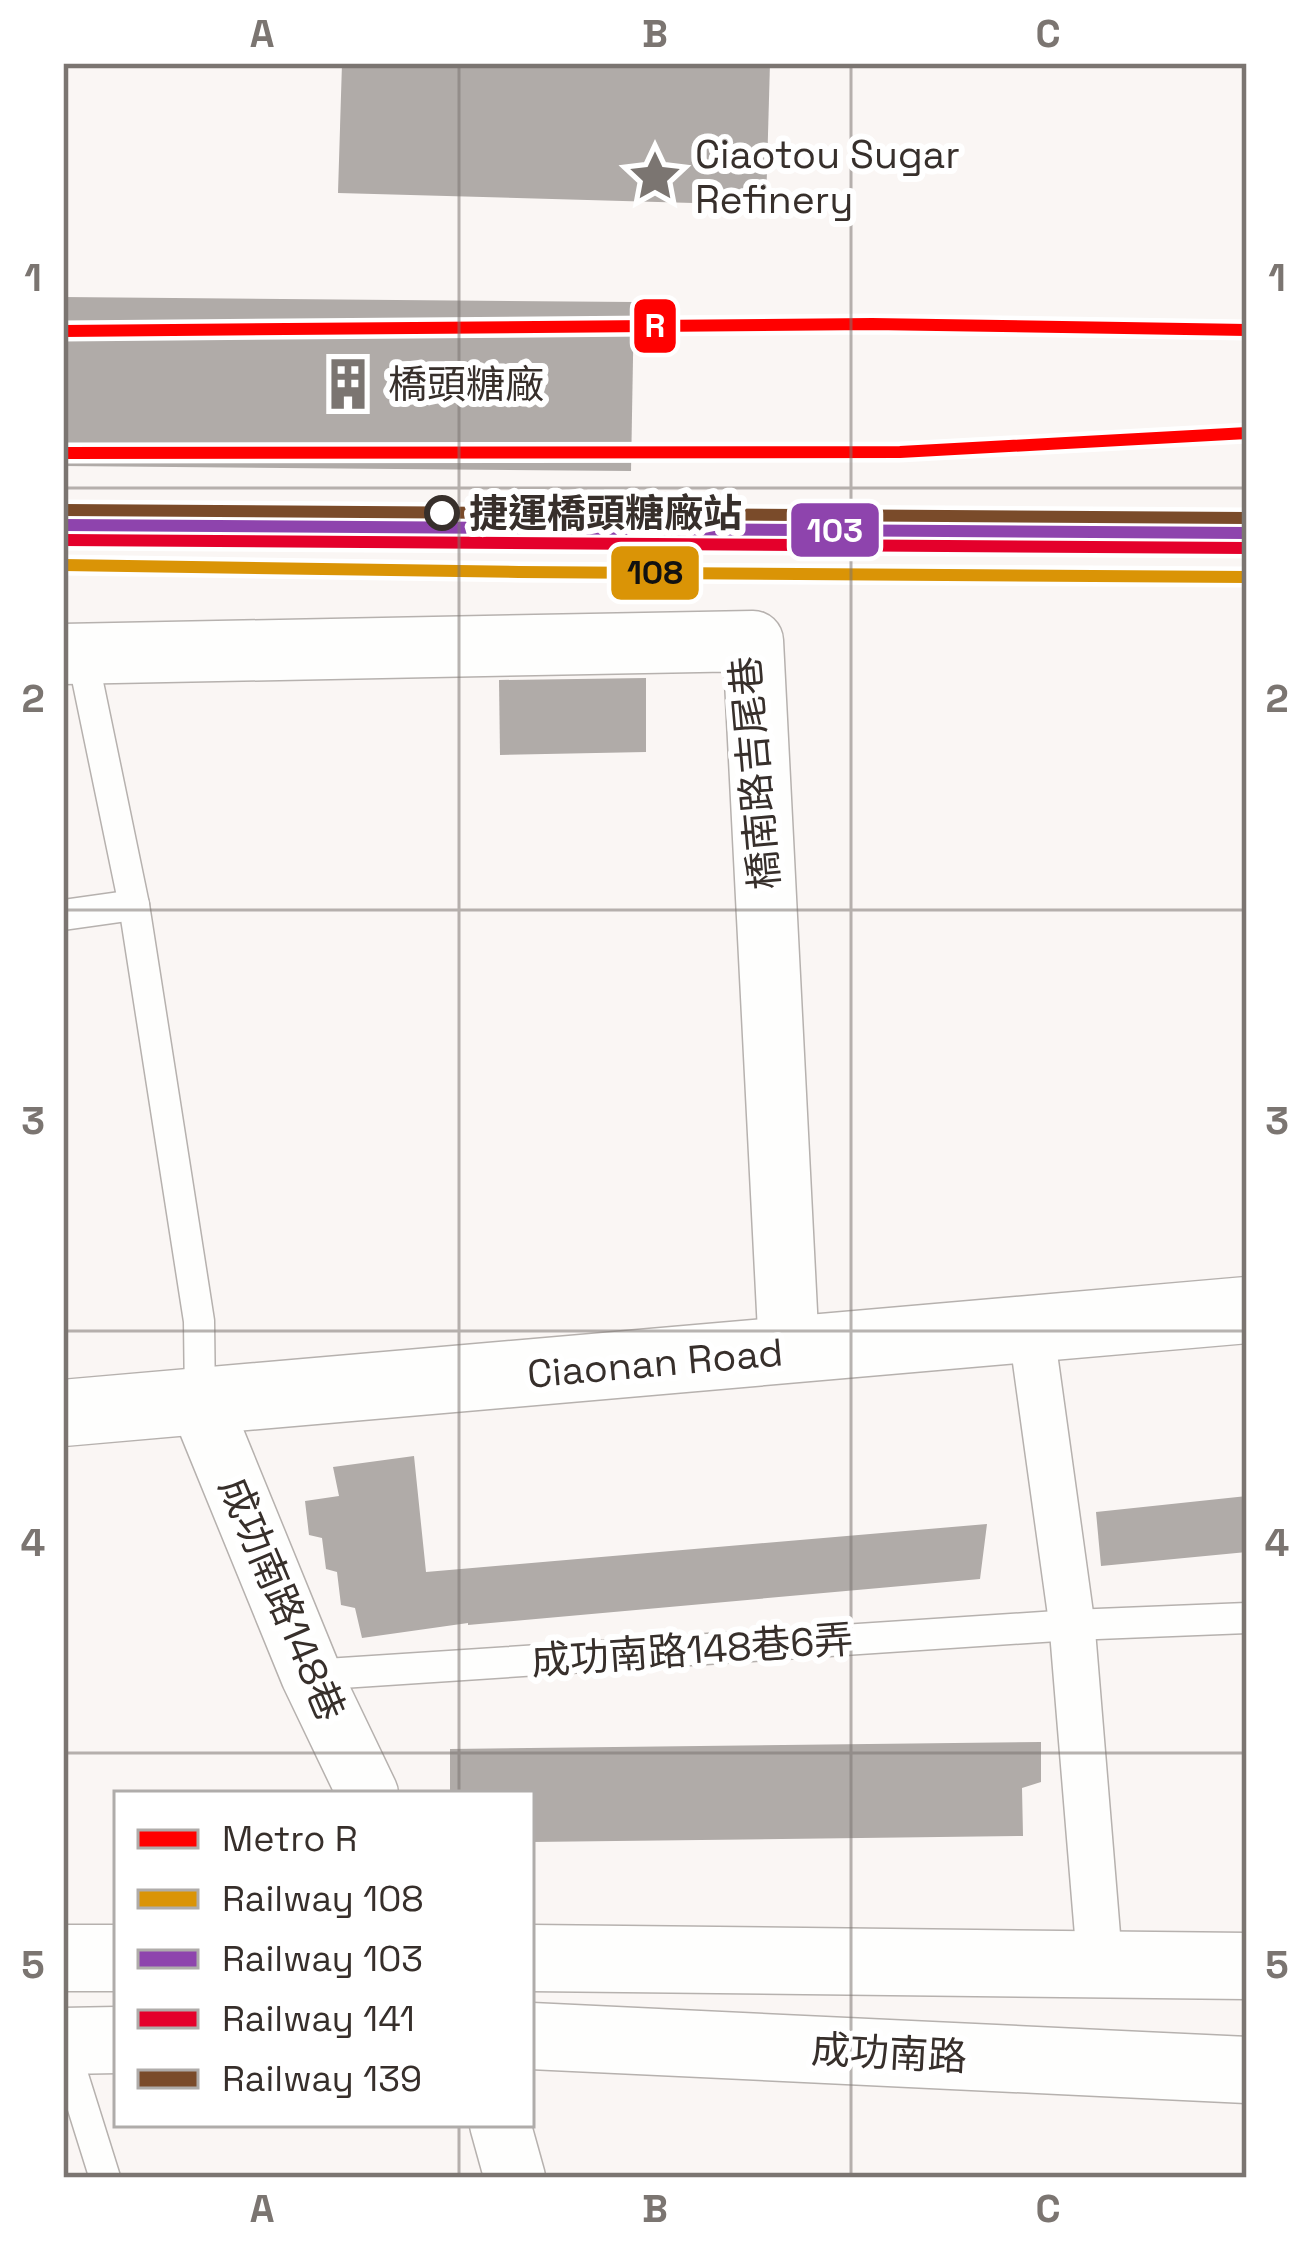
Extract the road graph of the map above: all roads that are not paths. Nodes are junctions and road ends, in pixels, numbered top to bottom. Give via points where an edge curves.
1 (72, 654) edge
2 (134, 904) junction
3 (63, 915) edge
4 (1247, 1310) edge
5 (1031, 1329) junction
6 (789, 1351) junction
7 (200, 1402) junction
8 (63, 1413) edge
9 (1247, 1618) edge
10 (1072, 1624) junction
11 (311, 1676) junction
12 (367, 1791) edge
13 (63, 1958) edge
14 (114, 1958) edge
15 (534, 1958) edge
16 (1100, 1965) junction
17 (1247, 1966) edge
18 (534, 2036) edge
19 (114, 2040) edge
20 (63, 2043) edge
21 (1247, 2071) edge
22 (501, 2127) edge
23 (105, 2178) edge
24 (515, 2178) edge

1 - 2 lane
1 - 6 street, 橋南路吉尾巷 via 753,640
2 - 3 lane
2 - 7 lane via 199,1321
4 - 5 main road, Ciaonan Road
5 - 6 main road, Ciaonan Road
5 - 10 street
6 - 7 main road, Ciaonan Road
7 - 8 main road, Ciaonan Road
7 - 11 street, 成功南路148巷
9 - 10 lane, 成功南路148巷6弄
10 - 11 lane, 成功南路148巷6弄
10 - 16 street
11 - 12 street, 成功南路148巷
13 - 14 main road
15 - 16 main road
16 - 17 main road
18 - 21 main road, 成功南路
19 - 20 main road
20 - 23 lane
22 - 24 street

